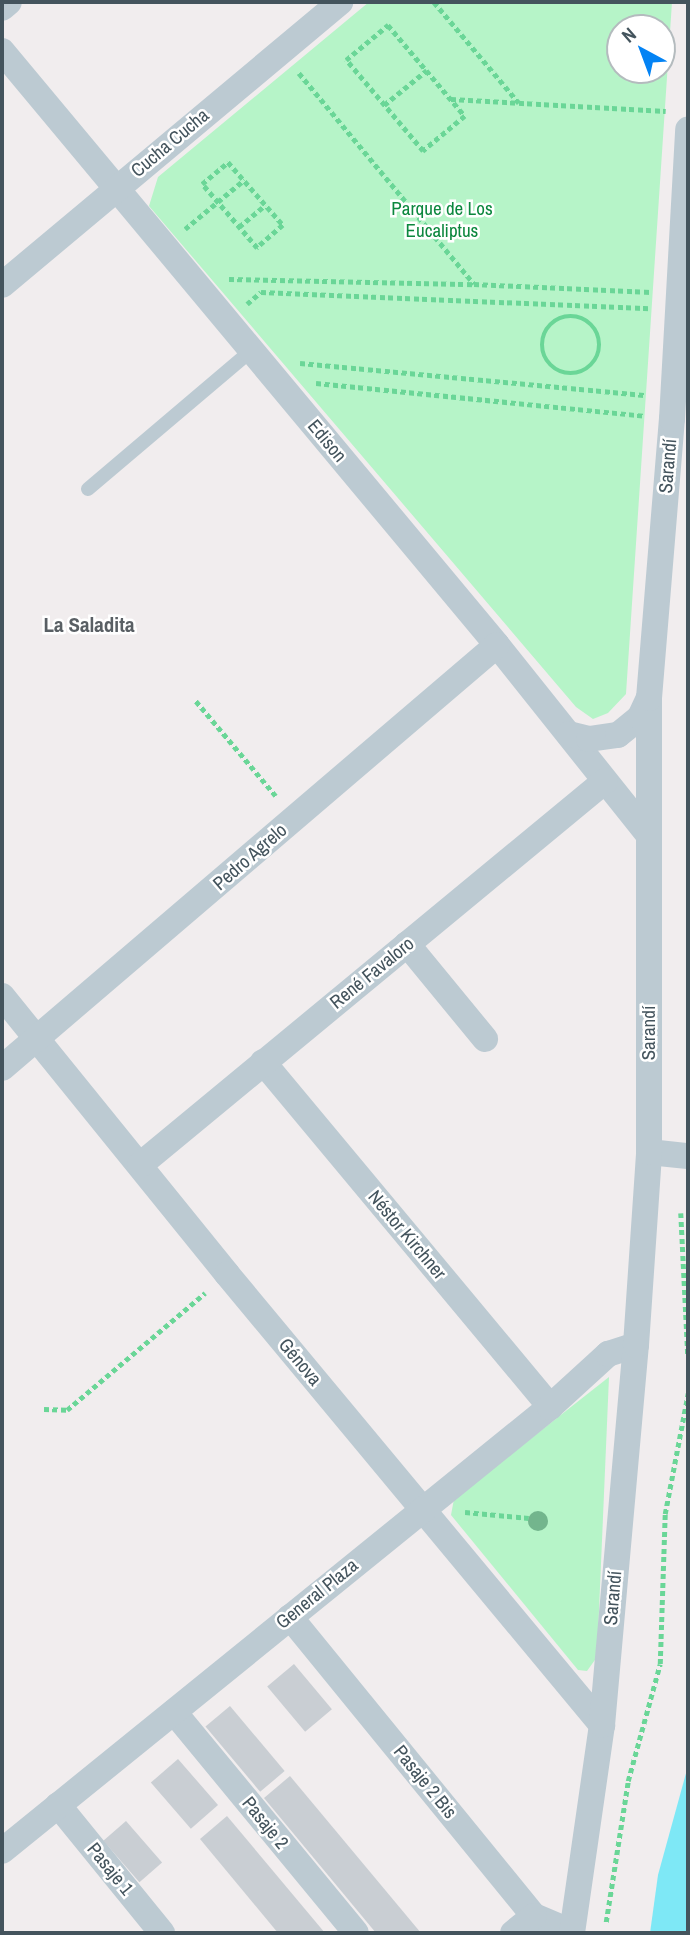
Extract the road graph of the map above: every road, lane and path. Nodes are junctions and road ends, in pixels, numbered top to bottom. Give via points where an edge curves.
1 (9, 2) edge
2 (340, 2) edge
3 (434, 2) edge
4 (2, 8) edge
5 (2, 51) edge
6 (279, 52) junction
7 (426, 70) junction
8 (451, 99) junction
9 (519, 103) junction
10 (384, 105) junction
11 (681, 120) edge
12 (244, 180) junction
13 (115, 189) junction
14 (218, 202) junction
15 (265, 205) junction
16 (239, 228) junction
17 (184, 230) dead end
18 (225, 279) dead end
19 (474, 284) junction
20 (2, 285) edge
21 (679, 300) junction
22 (247, 305) dead end
23 (576, 305) junction
24 (576, 316) junction
25 (251, 351) junction
26 (296, 363) dead end
27 (566, 374) junction
28 (312, 382) dead end
29 (565, 387) junction
30 (672, 408) junction
31 (88, 489) dead end
32 (497, 645) junction
33 (649, 698) junction
34 (196, 701) dead end
35 (569, 734) junction
36 (605, 781) junction
37 (295, 818) junction
38 (648, 834) junction
39 (407, 944) junction
40 (2, 996) edge
41 (38, 1039) junction
42 (485, 1039) dead end
43 (263, 1062) junction
44 (2, 1068) edge
45 (649, 1152) junction
46 (688, 1156) edge
47 (141, 1165) junction
48 (681, 1213) dead end
49 (227, 1274) junction
50 (636, 1345) junction
51 (688, 1357) edge
52 (688, 1393) edge
53 (550, 1407) junction
54 (44, 1409) dead end
55 (423, 1508) junction
56 (529, 1518) dead end
57 (290, 1617) junction
58 (174, 1712) junction
59 (602, 1725) junction
60 (58, 1805) junction
61 (2, 1851) edge
62 (534, 1916) junction
63 (162, 1933) edge
64 (356, 1933) edge
65 (513, 1933) edge
66 (572, 1933) edge
67 (604, 1933) edge

1 - 4 street
2 - 6 street, Cucha Cucha
3 - 9 path
5 - 13 street, Edison
6 - 13 street, Cucha Cucha
6 - 19 path
7 - 8 path
7 - 10 path
7 - 10 path via 388,25 346,60
8 - 9 path
8 - 10 path via 464,116 423,151
9 - 11 path
11 - 21 street, Sarandí
12 - 14 path
12 - 14 path via 228,162 202,184
12 - 15 path
13 - 20 street, Cucha Cucha
13 - 25 street, Edison
14 - 16 path
14 - 17 path
15 - 16 path
15 - 16 path via 282,225 257,248
18 - 19 path
19 - 21 path
21 - 23 path
21 - 30 street, Sarandí
22 - 23 path via 261,292
23 - 24 path
24 - 27 path via 597,331 600,351 590,368
24 - 27 path via 558,318 542,340 545,360
25 - 31 lane
25 - 32 street, Edison
26 - 29 path
27 - 29 path
28 - 30 path
29 - 30 path
30 - 33 street, Sarandí
32 - 35 street, Edison
32 - 37 street, Pedro Agrelo
33 - 35 street via 640,717 618,735 589,739
33 - 38 street, Sarandí
34 - 37 path
35 - 36 street, Edison
36 - 38 street, Edison
36 - 39 street, René Favaloro
37 - 41 street, Pedro Agrelo
38 - 45 street, Sarandí
39 - 42 street
39 - 43 street, René Favaloro
40 - 41 street, Génova
41 - 44 street, Pedro Agrelo
41 - 47 street, Génova
43 - 47 street, René Favaloro
43 - 53 street, Néstor Kirchner
45 - 46 street
45 - 50 street, Sarandí
47 - 49 street, Génova
48 - 51 path
49 - 54 path via 67,1410
49 - 55 street, Génova
50 - 53 street, General Plaza via 608,1354
50 - 59 street, Sarandí
52 - 67 path via 665,1514 660,1664 628,1781
53 - 55 street, General Plaza
55 - 56 path
55 - 57 street, General Plaza
55 - 59 street, Génova
57 - 58 street, General Plaza
57 - 62 street, Pasaje 2 Bis
58 - 60 street, General Plaza
58 - 64 street, Pasaje 2
59 - 66 street, Sarandí
60 - 61 street, General Plaza
60 - 63 street, Pasaje 1
62 - 65 street
62 - 66 street, Pasaje 2 Bis

